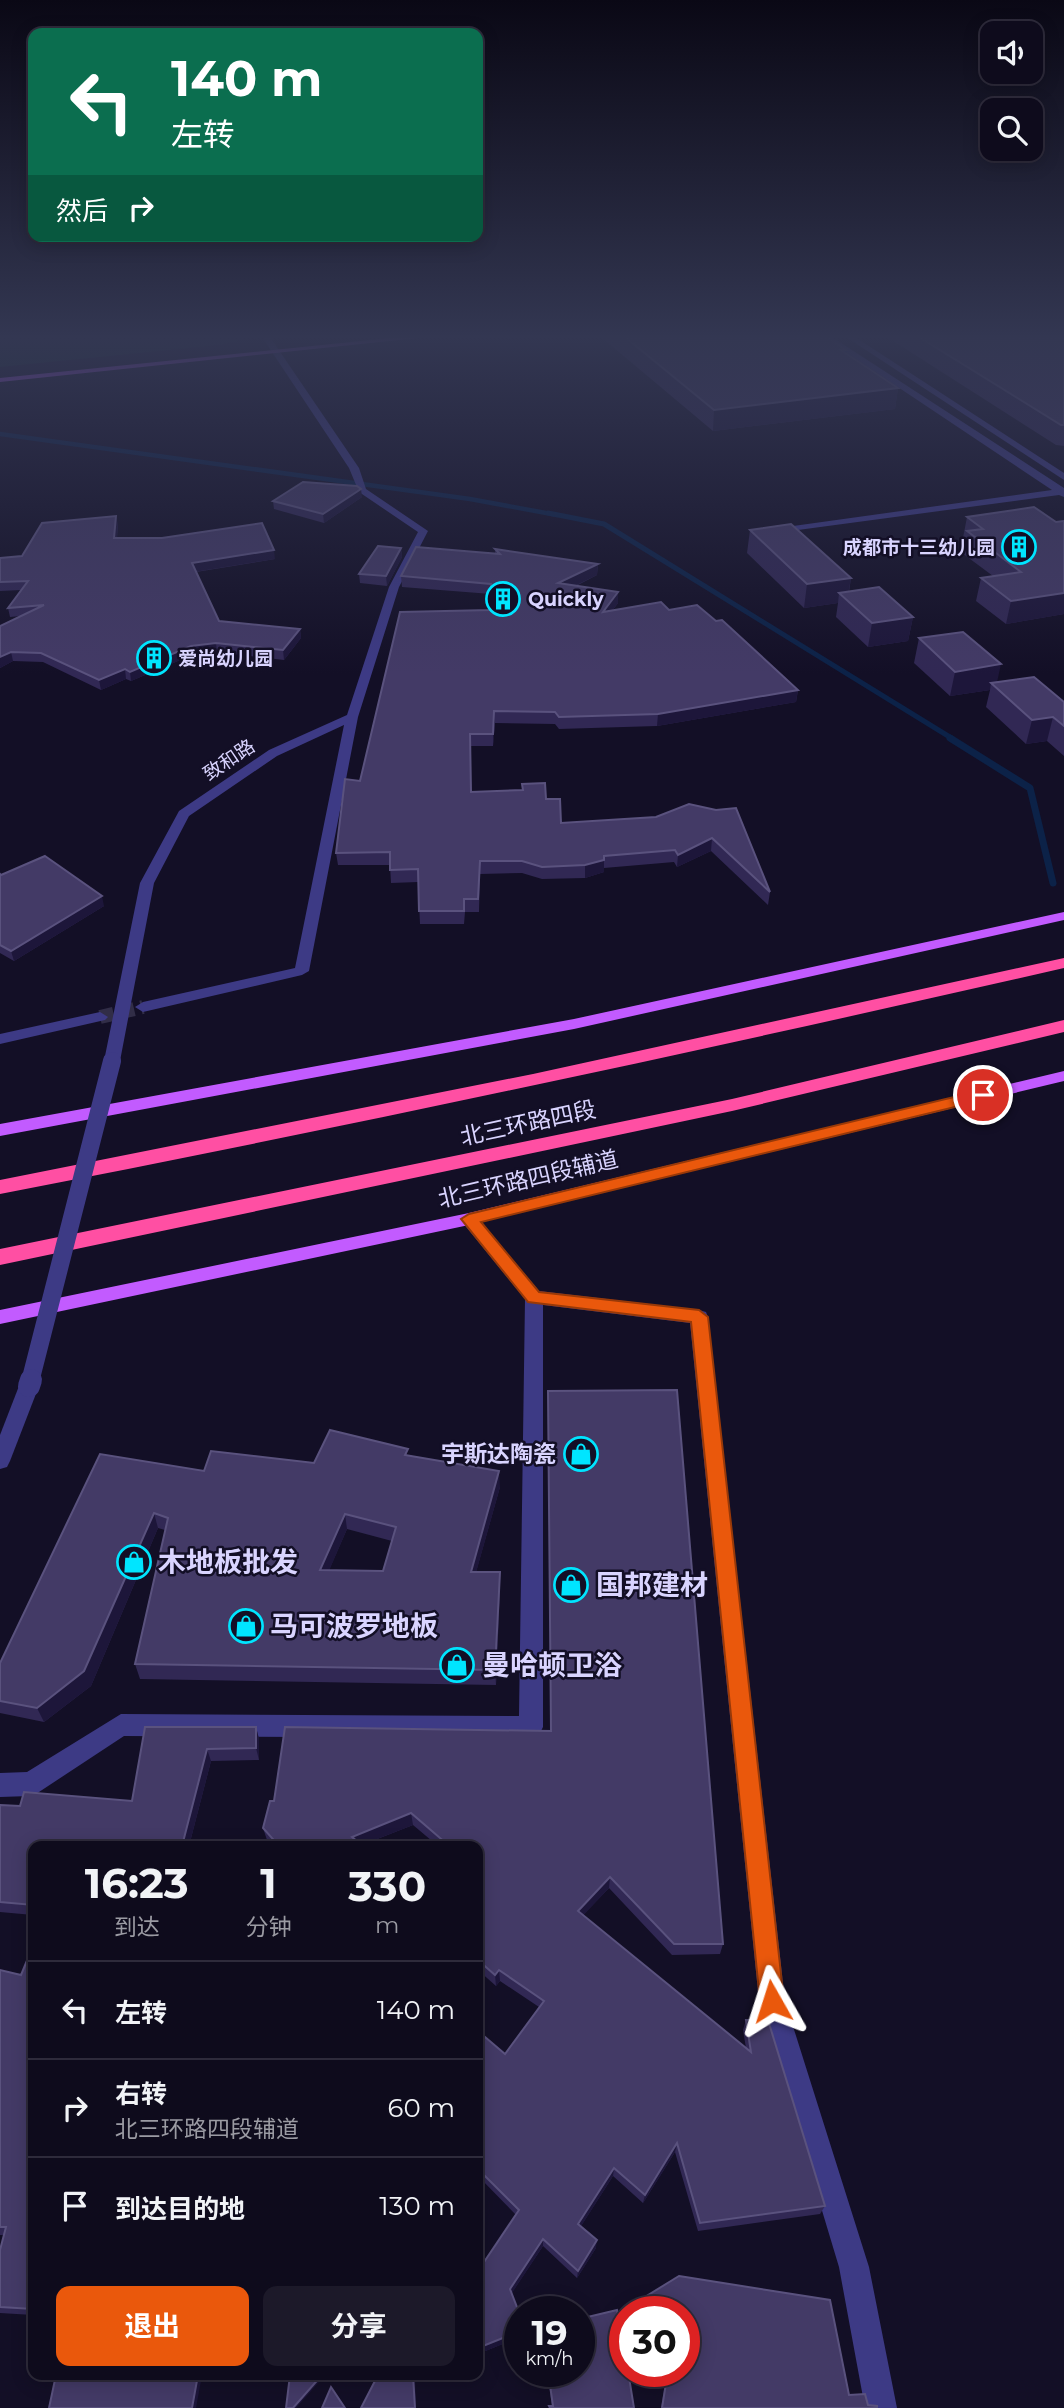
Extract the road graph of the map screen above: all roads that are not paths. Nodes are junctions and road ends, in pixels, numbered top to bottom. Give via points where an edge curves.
1 (342, 449) edge
2 (998, 449) edge
3 (1022, 449) edge
4 (1064, 477) edge
5 (1063, 492) edge
6 (786, 530) edge
7 (352, 717) junction
8 (1064, 916) edge
9 (1064, 962) edge
10 (143, 1007) tunnel mouth
11 (100, 1017) tunnel mouth
12 (1064, 1026) edge
13 (0, 1039) edge
14 (1064, 1076) edge
15 (0, 1130) edge
16 (0, 1186) edge
17 (469, 1219) junction
18 (0, 1257) edge
19 (534, 1297) junction
20 (0, 1317) edge
21 (0, 1461) edge
22 (0, 1786) edge
23 (881, 2408) edge

1 - 7 street via 362,490 423,531 394,587
2 - 5 street
3 - 4 street
5 - 6 street
7 - 10 street via 302,971
7 - 21 street, 致和路, bridge via 273,753 184,814 147,884 112,1061 29,1386
8 - 15 main road via 574,1024
9 - 16 highway, 北三环路四段 via 680,1051 306,1129
11 - 13 street
12 - 18 highway, 北三环路四段 via 732,1105
14 - 17 main road, 北三环路四段辅道
17 - 19 street
17 - 20 main road, 北三环路四段辅道
19 - 22 street via 531,1727 121,1725 30,1784
19 - 23 street via 699,1317 772,2001 854,2267

